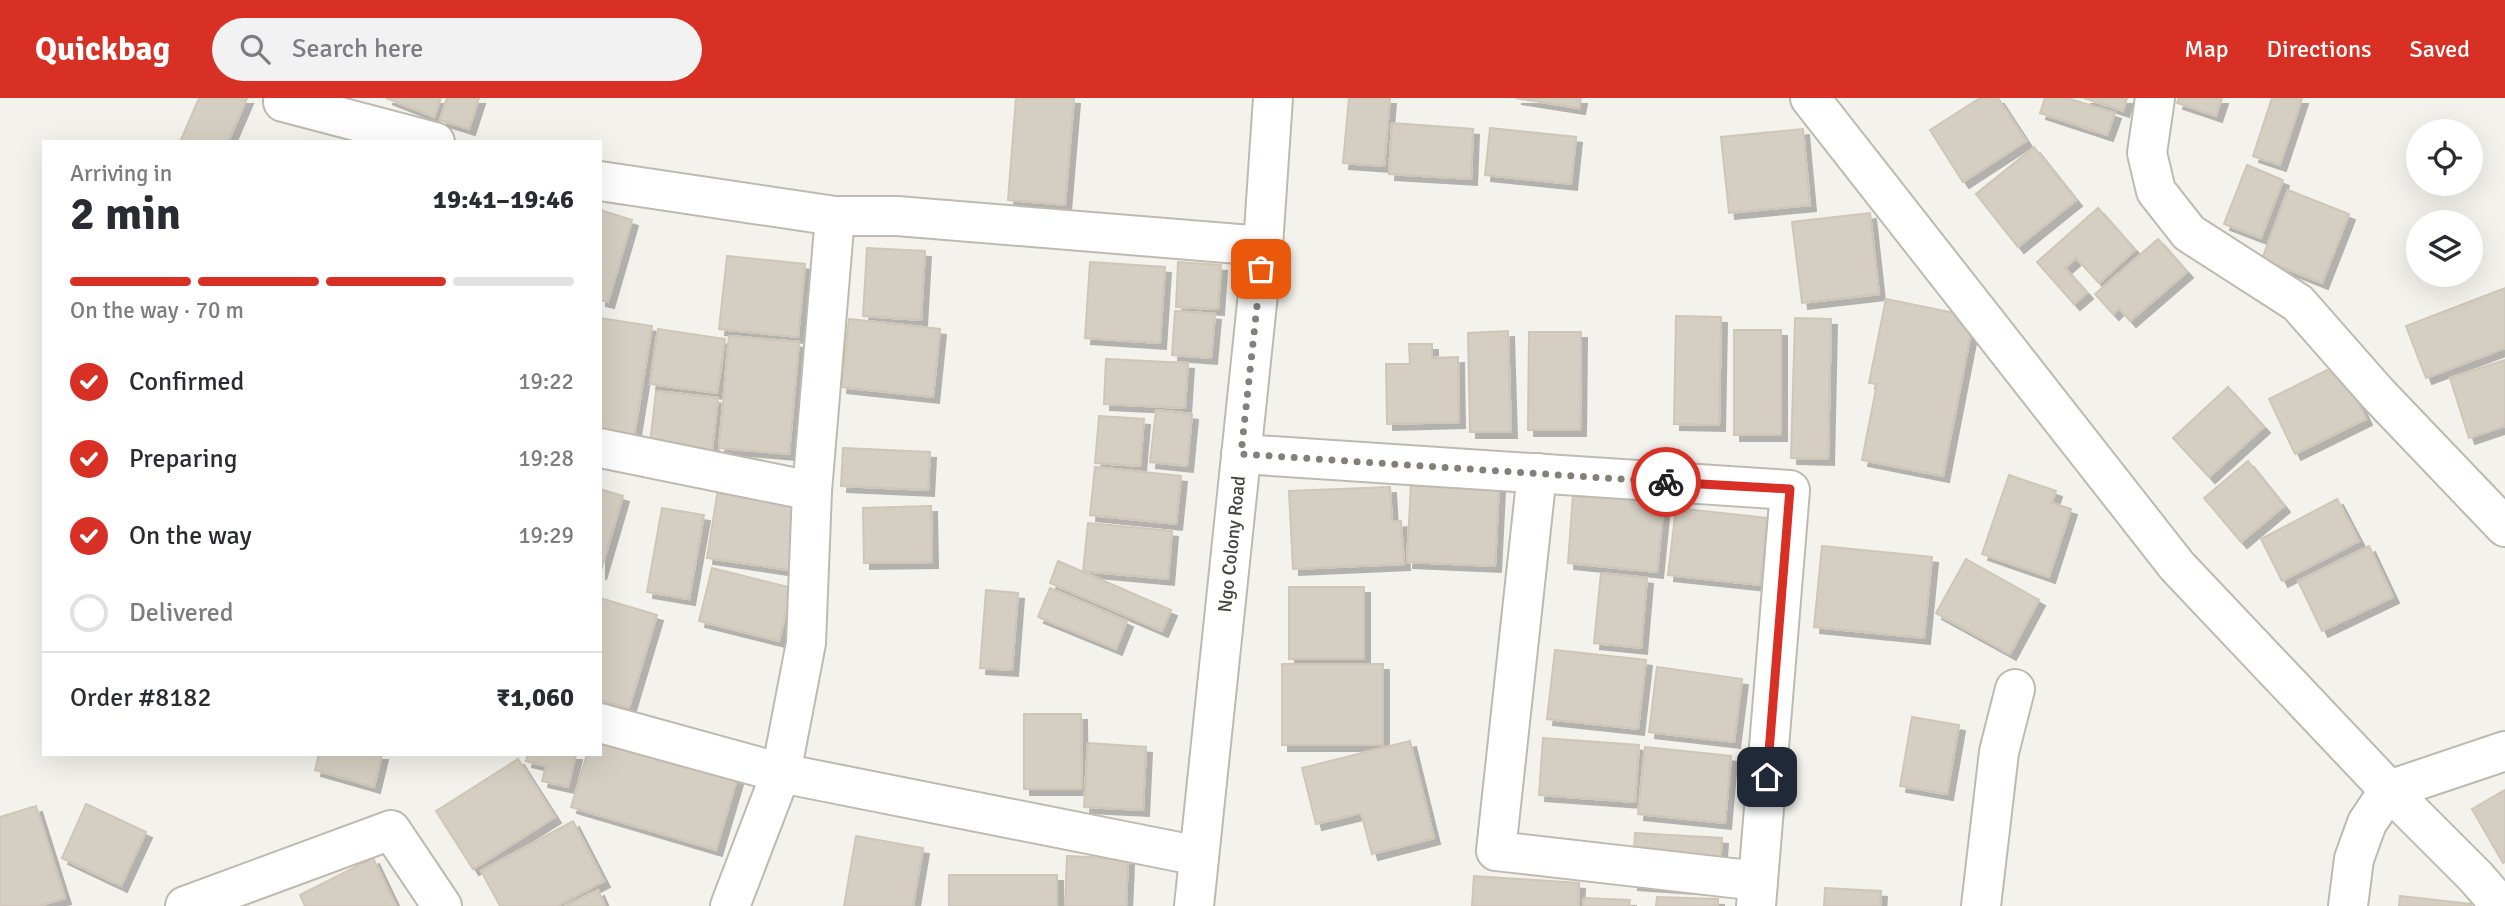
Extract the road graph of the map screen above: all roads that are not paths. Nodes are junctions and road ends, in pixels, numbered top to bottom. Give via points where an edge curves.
1 (1273, 98) edge
2 (1810, 98) edge
3 (2155, 98) edge
4 (283, 102) dead end
5 (427, 140) edge
6 (602, 181) edge
7 (835, 216) junction
8 (1263, 246) junction
9 (602, 449) edge
10 (1241, 454) junction
11 (1537, 474) junction
12 (812, 491) junction
13 (2505, 527) edge
14 (2015, 689) dead end
15 (602, 724) edge
16 (2505, 751) edge
17 (781, 773) junction
18 (2389, 790) junction
19 (1199, 856) junction
20 (1757, 894) edge
21 (185, 906) edge
22 (442, 906) edge
23 (730, 906) edge
24 (1194, 906) edge
25 (1981, 906) edge
26 (2348, 906) edge
27 (2501, 906) edge

1 - 8 street, Ngo Colony Road
2 - 18 street via 2177,566
3 - 13 street via 2147,153 2156,191 2189,233 2298,303
4 - 5 street
6 - 7 street
7 - 8 street via 897,216
7 - 12 street
8 - 10 street, Ngo Colony Road
9 - 12 street
10 - 11 street
10 - 19 street, Ngo Colony Road
11 - 20 street via 1496,851
11 - 20 street via 1790,489
12 - 17 street via 806,643
14 - 25 street via 1999,752
15 - 17 street
16 - 18 street
17 - 19 street
17 - 23 street
18 - 26 street via 2367,823 2358,847
18 - 27 street
19 - 24 street, Ngo Colony Road
21 - 22 street via 391,830

